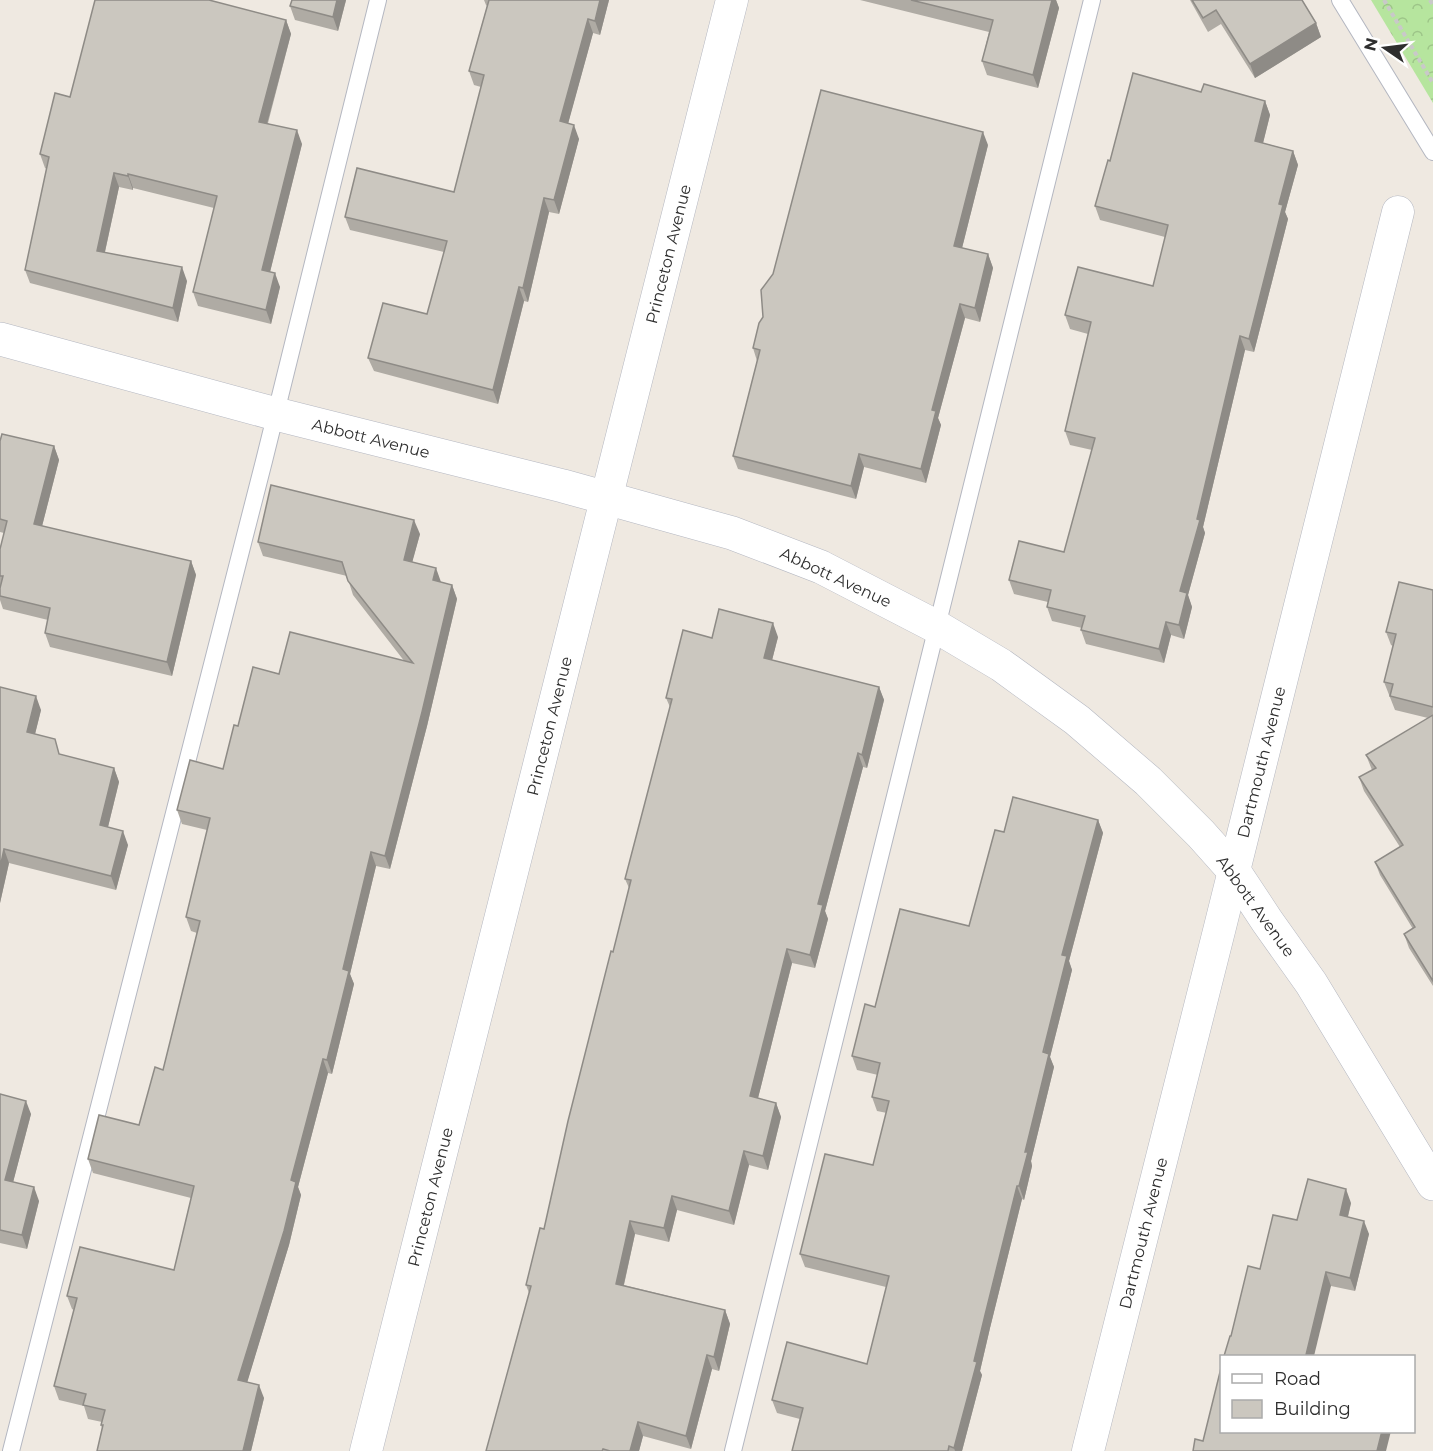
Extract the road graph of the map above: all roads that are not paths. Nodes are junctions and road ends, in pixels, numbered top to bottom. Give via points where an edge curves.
1 (378, 0) edge
2 (732, 0) edge
3 (1092, 0) edge
4 (1340, 0) edge
5 (1433, 152) edge
6 (1398, 212) dead end
7 (0, 339) edge
8 (276, 414) junction
9 (607, 498) junction
10 (938, 627) junction
11 (1234, 871) junction
12 (1433, 1184) edge
13 (11, 1451) edge
14 (366, 1451) edge
15 (732, 1451) edge
16 (1088, 1451) edge

1 - 8 lane
2 - 9 street, Princeton Avenue
3 - 10 lane
4 - 5 lane
6 - 11 street, Dartmouth Avenue
7 - 8 street, Abbott Avenue
8 - 9 street, Abbott Avenue
8 - 13 lane
9 - 10 street, Abbott Avenue via 732,533 810,562
9 - 14 street, Princeton Avenue
10 - 11 street, Abbott Avenue via 1001,665 1077,720 1148,781
10 - 15 lane
11 - 12 street, Abbott Avenue via 1311,983
11 - 16 street, Dartmouth Avenue

